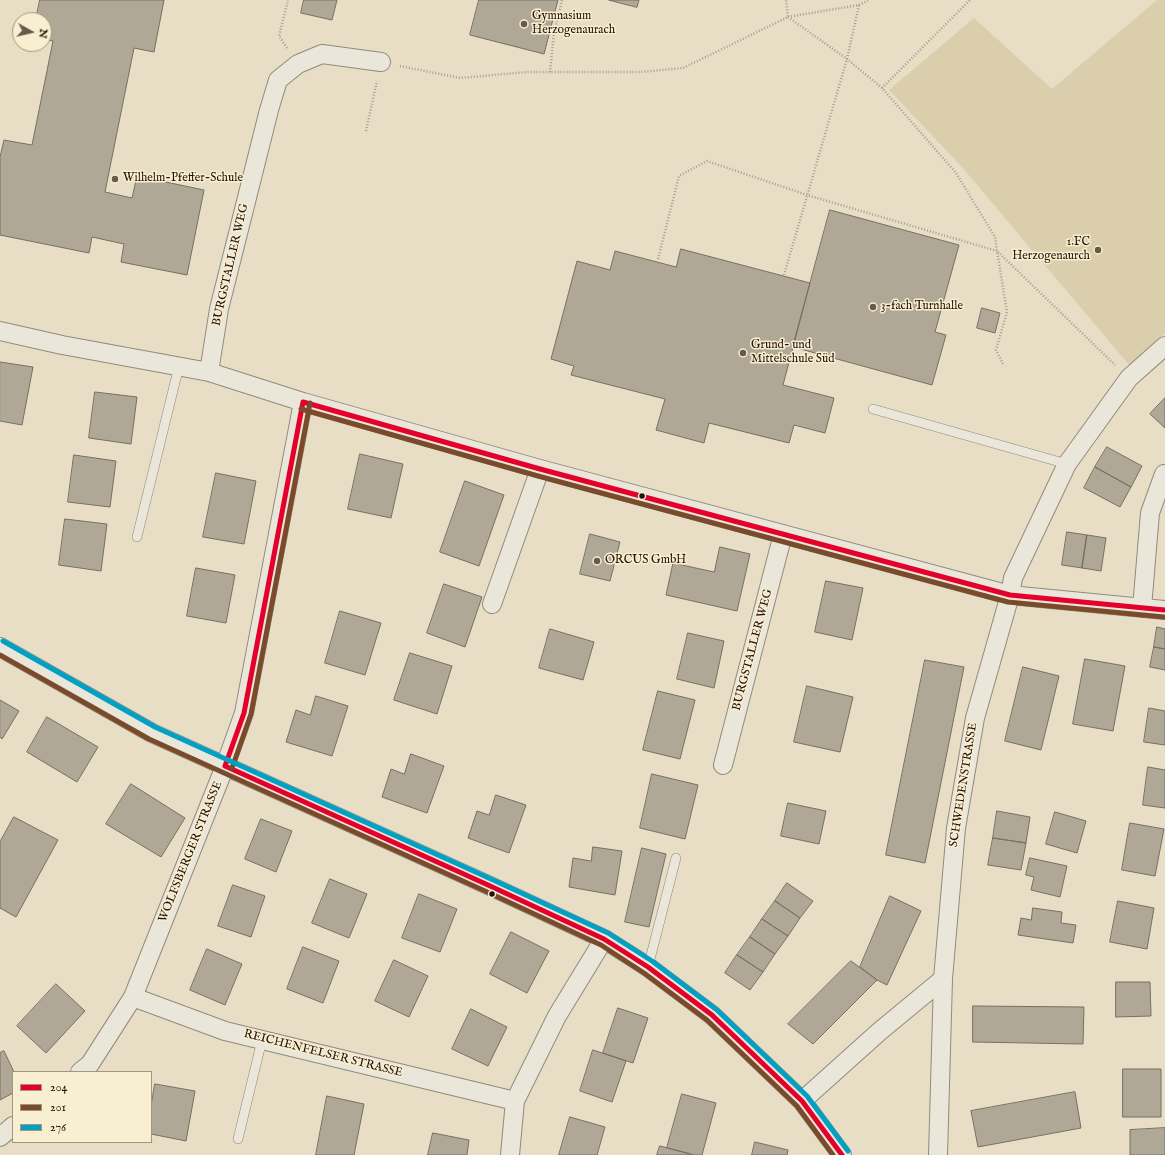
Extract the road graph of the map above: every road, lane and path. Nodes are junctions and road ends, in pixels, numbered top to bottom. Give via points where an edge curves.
1 (288, 0) edge
2 (562, 0) edge
3 (786, 0) edge
4 (869, 0) edge
5 (970, 0) edge
6 (859, 4) junction
7 (788, 17) junction
8 (847, 59) junction
9 (381, 62) junction
10 (298, 64) junction
11 (550, 72) junction
12 (882, 88) junction
13 (366, 131) dead end
14 (807, 195) junction
15 (997, 251) junction
16 (658, 259) dead end
17 (784, 275) dead end
18 (0, 331) edge
19 (1165, 346) edge
20 (1004, 364) dead end
21 (179, 366) junction
22 (209, 372) junction
23 (1129, 378) junction
24 (303, 402) junction
25 (873, 409) dead end
26 (1067, 464) junction
27 (540, 469) junction
28 (1164, 474) edge
29 (783, 534) junction
30 (137, 537) dead end
31 (1010, 595) junction
32 (492, 604) dead end
33 (1142, 608) junction
34 (1165, 610) edge
35 (0, 647) edge
36 (723, 765) dead end
37 (225, 766) junction
38 (676, 858) dead end
39 (604, 939) junction
40 (648, 967) junction
41 (943, 978) junction
42 (134, 997) junction
43 (262, 1040) junction
44 (81, 1071) edge
45 (515, 1101) junction
46 (802, 1101) junction
47 (12, 1127) edge
48 (0, 1137) edge
49 (238, 1139) dead end
50 (510, 1155) edge
51 (842, 1155) edge
52 (938, 1155) edge

1 - 10 path via 279,36
2 - 11 path via 554,33
3 - 7 path
4 - 6 path
5 - 12 path
6 - 7 path
6 - 8 path
7 - 8 path
7 - 11 path via 683,68 640,72
8 - 12 path
8 - 14 path
9 - 10 street, BURGSTALLER WEG via 322,54
9 - 11 path via 460,78
9 - 13 path
10 - 22 street, BURGSTALLER WEG via 278,80 269,110 219,309
12 - 15 path via 956,173 995,237
14 - 15 path
14 - 16 path via 707,161 679,176
14 - 17 path
15 - 20 path via 1007,312 996,350
15 - 23 path
18 - 21 street
19 - 23 street, SCHWEDENSTRASSE
21 - 22 street
21 - 30 lane
22 - 24 street
23 - 26 street, SCHWEDENSTRASSE
24 - 27 street
24 - 37 street, WOLFSBERGER STRASSE via 244,713
25 - 26 lane
26 - 31 street, SCHWEDENSTRASSE via 1013,578
27 - 29 street
27 - 32 street
28 - 33 street via 1150,513
29 - 31 street
29 - 36 street, BURGSTALLER WEG
31 - 33 street
31 - 41 street, SCHWEDENSTRASSE via 975,718 956,828
33 - 34 street
35 - 37 street via 152,733
37 - 39 street
37 - 42 street, WOLFSBERGER STRASSE
38 - 40 lane
39 - 40 street
39 - 45 street via 557,1016
40 - 46 street via 712,1015
41 - 46 street
41 - 52 street, SCHWEDENSTRASSE
42 - 43 street, REICHENFELSER STRASSE via 225,1031
42 - 44 street, WOLFSBERGER STRASSE via 90,1064
43 - 45 street, REICHENFELSER STRASSE
43 - 49 lane
45 - 50 street
46 - 51 street
47 - 48 street

